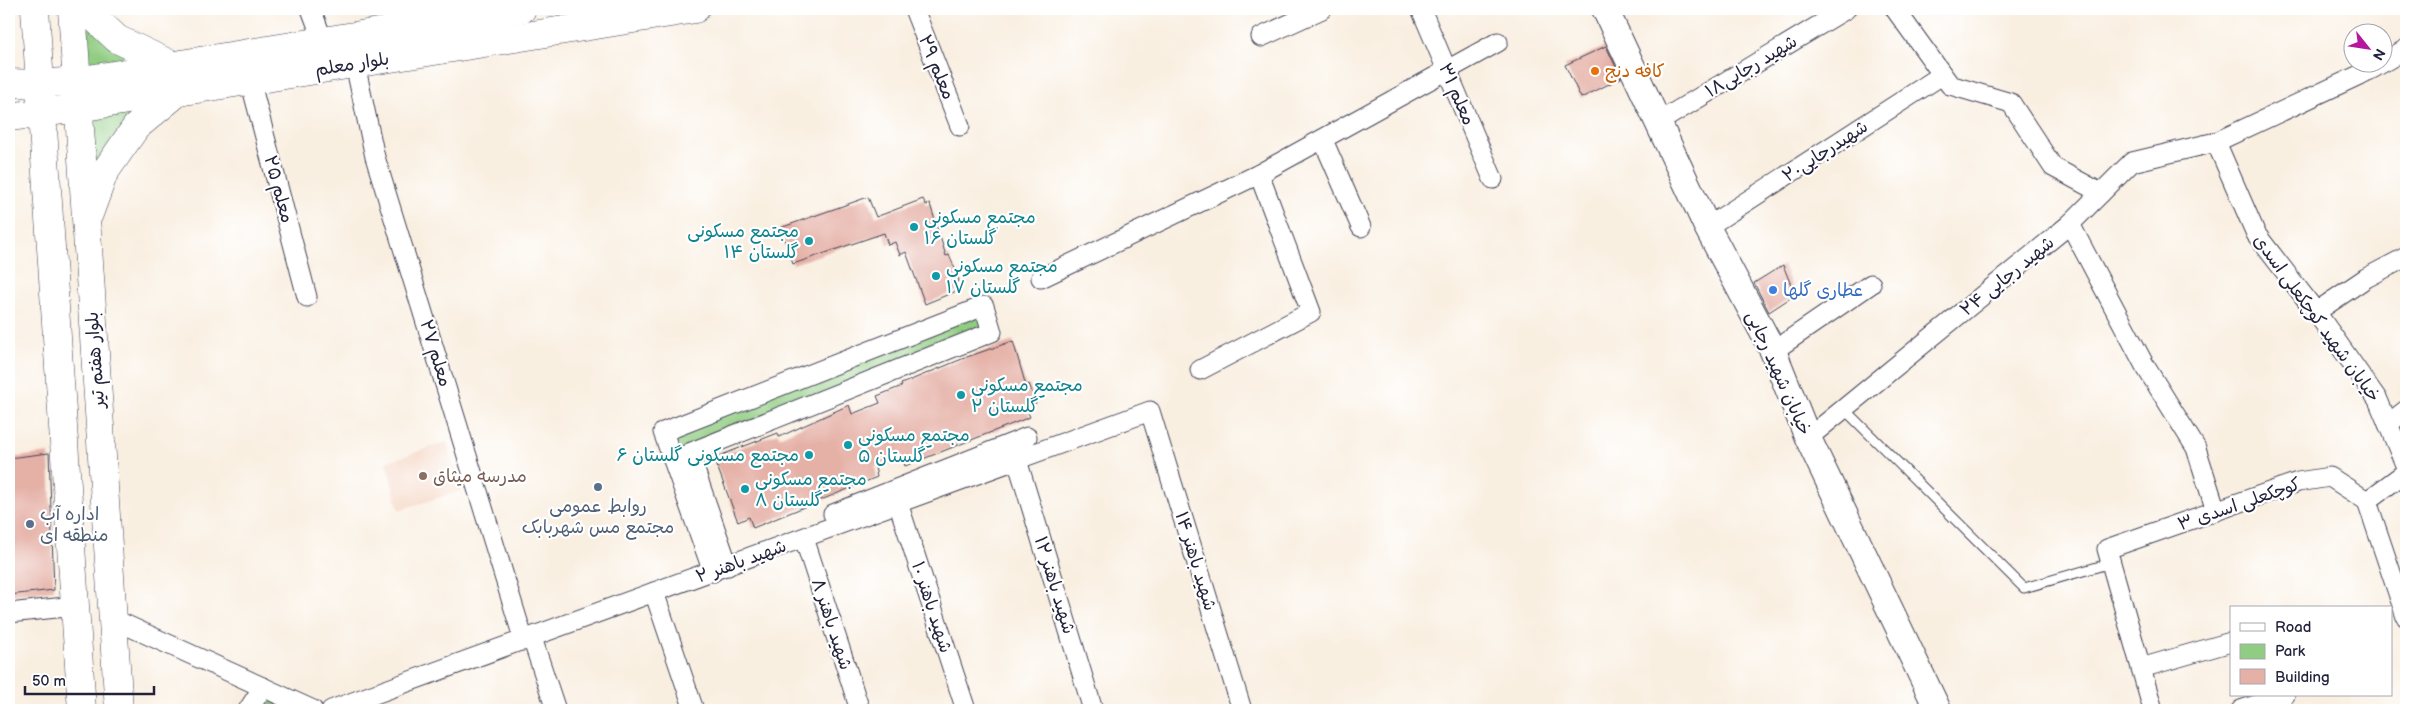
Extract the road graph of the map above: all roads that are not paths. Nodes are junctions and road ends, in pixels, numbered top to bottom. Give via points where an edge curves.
1 (35, 9) edge
2 (72, 9) edge
3 (85, 9) edge
4 (311, 9) edge
5 (522, 9) edge
6 (695, 9) edge
7 (914, 9) edge
8 (1322, 9) edge
9 (1421, 9) edge
10 (1605, 9) edge
11 (1846, 9) edge
12 (1895, 9) edge
13 (1261, 37) dead end
14 (323, 41) junction
15 (1498, 42) dead end
16 (38, 44) junction
17 (2406, 49) edge
18 (355, 64) junction
19 (174, 66) junction
20 (1447, 70) junction
21 (9, 71) edge
22 (1942, 75) junction
23 (250, 80) junction
24 (76, 81) junction
25 (9, 84) edge
26 (39, 84) junction
27 (178, 92) junction
28 (78, 108) junction
29 (42, 113) junction
30 (9, 117) edge
31 (1657, 123) junction
32 (960, 126) dead end
33 (1322, 140) junction
34 (2216, 142) junction
35 (1259, 174) junction
36 (1493, 179) dead end
37 (2101, 193) junction
38 (2070, 224) junction
39 (86, 225) junction
40 (1361, 226) dead end
41 (1707, 227) junction
42 (2406, 257) edge
43 (1041, 278) dead end
44 (1871, 284) dead end
45 (307, 297) dead end
46 (2316, 312) junction
47 (1773, 351) junction
48 (1200, 370) dead end
49 (1844, 409) junction
50 (2406, 410) edge
51 (1150, 411) joint
52 (2388, 424) junction
53 (1027, 437) dead end
54 (1808, 438) junction
55 (681, 456) junction
56 (1017, 460) junction
57 (2406, 467) edge
58 (2402, 480) edge
59 (2367, 501) junction
60 (898, 503) junction
61 (2216, 511) junction
62 (804, 538) junction
63 (2109, 556) junction
64 (722, 565) junction
65 (654, 592) junction
66 (75, 606) junction
67 (9, 613) edge
68 (2406, 617) edge
69 (112, 619) junction
70 (528, 640) junction
71 (2230, 642) edge
72 (2141, 668) junction
73 (262, 687) junction
74 (2282, 696) edge
75 (82, 710) edge
76 (119, 710) edge
77 (248, 710) edge
78 (313, 710) edge
79 (331, 710) edge
80 (556, 710) edge
81 (694, 710) edge
82 (860, 710) edge
83 (966, 710) edge
84 (1093, 710) edge
85 (1242, 710) edge
86 (1938, 710) edge
87 (2153, 710) edge
88 (2241, 710) edge

1 - 16 main road, بلوار هفتم تیر
2 - 24 main road, بلوار هفتم تیر
3 - 19 main road via 117,39
4 - 14 street
5 - 14 main road, بلوار معلم
6 - 18 main road, بلوار معلم
7 - 32 street, معلم ۲۹
8 - 13 street
9 - 20 street, معلم ۳۱
10 - 31 street, خیابان شهید رجایی
11 - 31 street, شهید رجایی۱۸
12 - 22 street
14 - 19 main road, بلوار معلم
15 - 20 street
16 - 21 main road via 32,55
16 - 26 main road, بلوار هفتم تیر
17 - 34 street, شهید رجایی ۲۴
18 - 23 main road, بلوار معلم
18 - 70 street, معلم ۲۷ via 375,157
19 - 24 main road, بلوار معلم
20 - 33 street
20 - 36 street, معلم ۳۱
22 - 37 street via 1950,85 2011,103 2053,167
22 - 41 street, شهیدرجایی۲۰
23 - 27 main road, بلوار معلم
23 - 45 street, معلم ۲۵
24 - 26 main road, بلوار معلم
24 - 28 main road, بلوار هفتم تیر
25 - 26 main road, بلوار معلم
26 - 29 main road, بلوار هفتم تیر
27 - 28 main road, بلوار معلم
27 - 39 main road via 136,127 104,173
28 - 29 main road, بلوار معلم
28 - 39 main road, بلوار هفتم تیر
29 - 30 main road, بلوار معلم
29 - 66 main road, بلوار هفتم تیر
31 - 41 street, خیابان شهید رجایی
33 - 35 street
33 - 40 street
34 - 37 street, شهید رجایی ۲۴ via 2132,162
34 - 46 street, خیابان شهید کوچکعلی اسدی via 2256,234
35 - 43 street
35 - 48 street via 1310,312
37 - 38 street, شهید رجایی ۲۴
38 - 49 street, شهید رجایی ۲۴
38 - 61 street via 2145,366 2196,448
39 - 69 main road, بلوار هفتم تیر
41 - 47 street, خیابان شهید رجایی
42 - 46 street via 2366,278
44 - 47 street
46 - 52 street, خیابان شهید کوچکعلی اسدی via 2378,400
47 - 54 street, خیابان شهید رجایی
49 - 54 street, شهید رجایی ۲۴
49 - 63 lane via 2024,588
50 - 52 street
51 - 56 street, شهید باهنر ۲
51 - 85 street, شهید باهنر ۱۴
52 - 57 street, خیابان شهید کوچکعلی اسدی
53 - 64 street
54 - 86 street, خیابان شهید رجایی
55 - 55 street via 992,332 984,306 663,432
55 - 64 street
56 - 60 street, شهید باهنر ۲
56 - 84 street, شهید باهنر ۱۲
58 - 59 street
59 - 61 street, کوچکعلی اسدی ۳ via 2330,477 2298,482
59 - 68 street
60 - 62 street, شهید باهنر ۲
60 - 83 street, شهید باهنر ۱۰
61 - 63 street, کوچکعلی اسدی ۳
62 - 64 street, شهید باهنر ۲
62 - 82 street, شهید باهنر ۸
63 - 72 street
64 - 65 street, شهید باهنر ۲
65 - 70 street, شهید باهنر ۲
65 - 81 street
66 - 67 street
66 - 75 main road, بلوار هفتم تیر
69 - 73 street
69 - 76 main road, بلوار هفتم تیر
70 - 79 street, شهید باهنر ۲
70 - 80 street, معلم ۲۷
71 - 72 street
72 - 87 street
73 - 77 street
73 - 78 street
74 - 88 street

